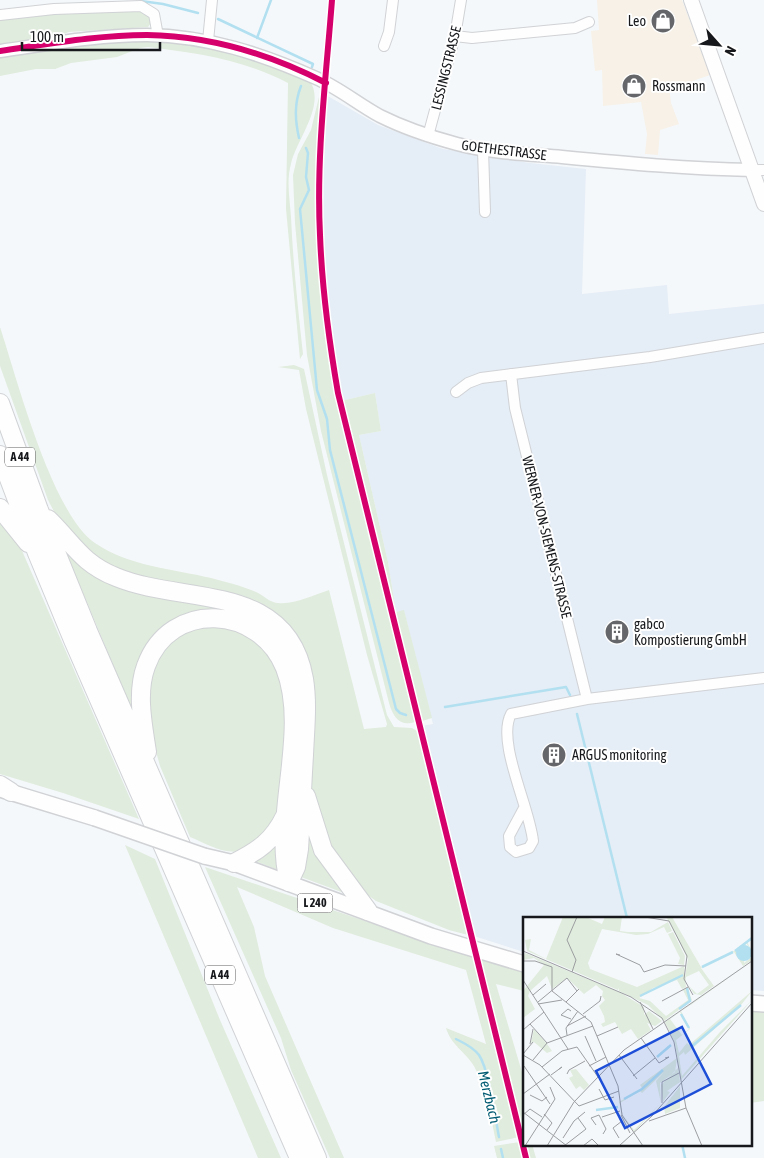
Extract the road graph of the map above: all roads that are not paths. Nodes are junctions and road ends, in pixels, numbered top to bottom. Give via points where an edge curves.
1 (212, 0) edge
2 (394, 0) edge
3 (461, 0) edge
4 (691, 0) edge
5 (84, 4) edge
6 (0, 15) edge
7 (589, 22) dead end
8 (158, 36) junction
9 (455, 36) junction
10 (208, 41) junction
11 (384, 46) dead end
12 (0, 50) edge
13 (428, 136) junction
14 (483, 150) junction
15 (758, 170) edge
16 (764, 204) edge
17 (485, 212) dead end
18 (764, 338) edge
19 (511, 374) junction
20 (456, 392) dead end
21 (0, 403) edge
22 (0, 455) edge
23 (0, 508) edge
24 (40, 510) junction
25 (37, 553) junction
26 (764, 678) edge
27 (587, 699) junction
28 (152, 782) junction
29 (302, 784) junction
30 (4, 789) edge
31 (524, 808) dead end
32 (287, 812) junction
33 (204, 856) junction
34 (234, 862) junction
35 (289, 882) junction
36 (368, 911) junction
37 (432, 936) junction
38 (523, 964) edge
39 (299, 1158) edge
40 (317, 1158) edge

1 - 10 street
2 - 11 street via 390,32
3 - 9 street, LESSINGSTRASSE
4 - 15 main road
5 - 6 street
5 - 8 street via 141,6 154,14
7 - 9 street via 576,28 472,38
8 - 10 street, GOETHESTRASSE
8 - 12 street, GOETHESTRASSE via 84,39
9 - 13 street, LESSINGSTRASSE
10 - 13 street, GOETHESTRASSE via 273,59 326,83 381,116
13 - 14 street, GOETHESTRASSE
14 - 15 street, GOETHESTRASSE via 706,170
14 - 17 street
15 - 16 main road
18 - 19 street
19 - 20 street via 481,378
19 - 27 street, WERNER-VON-SIEMENS-STRASSE via 515,408
21 - 24 highway, A 44
22 - 25 highway, A 44
23 - 25 highway
24 - 28 highway, A 44
24 - 29 highway via 80,556 114,576 142,586 236,603 259,613 278,627 291,645 304,677
25 - 39 highway, A 44
26 - 27 street
27 - 31 street via 511,714 506,722
28 - 32 highway via 141,698 151,654 180,625 206,618 229,619 257,631 271,644 289,681 293,716
28 - 40 highway, A 44
29 - 35 highway via 299,849
29 - 36 highway via 323,850
30 - 33 main road, L 240, bridge
32 - 34 highway via 277,832 265,845
32 - 35 highway via 285,860
33 - 34 main road, L 240
33 - 37 main road, L 240 via 232,872 307,900 382,926
34 - 35 main road, L 240
35 - 36 main road, L 240
36 - 37 main road, L 240
37 - 38 main road, L 240

